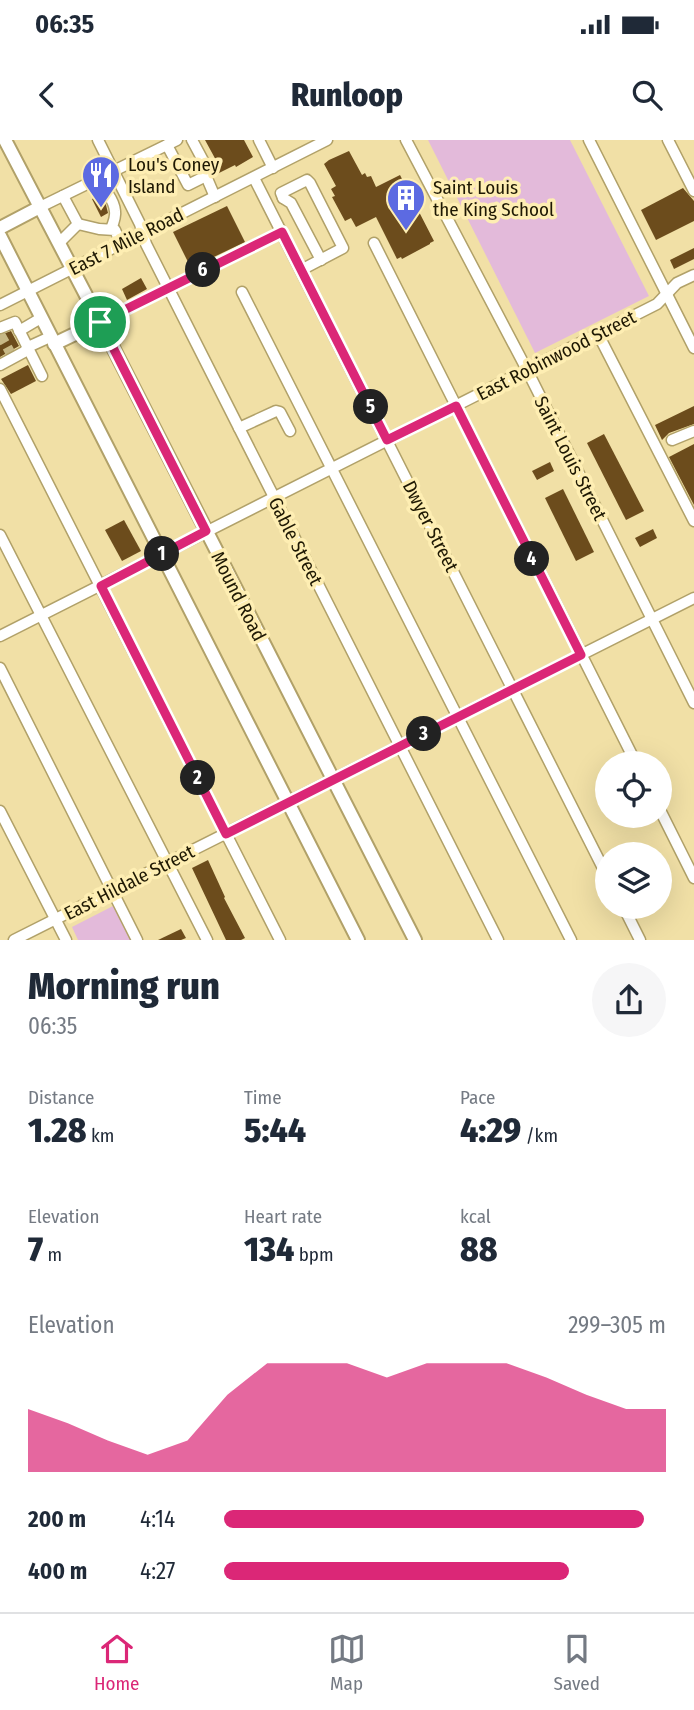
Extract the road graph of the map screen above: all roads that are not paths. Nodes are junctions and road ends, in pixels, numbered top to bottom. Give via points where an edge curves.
1 (5, 140) edge
2 (98, 140) edge
3 (192, 140) edge
4 (259, 140) edge
5 (327, 140) edge
6 (406, 140) edge
7 (589, 140) edge
8 (668, 140) edge
9 (172, 143) edge
10 (273, 168) junction
11 (114, 172) junction
12 (205, 176) junction
13 (254, 178) junction
14 (96, 180) junction
15 (694, 191) edge
16 (64, 196) junction
17 (215, 197) junction
18 (284, 198) junction
19 (268, 205) junction
20 (40, 207) junction
21 (78, 224) junction
22 (0, 228) edge
23 (111, 229) junction
24 (282, 232) junction
25 (143, 233) junction
26 (0, 236) edge
27 (59, 243) junction
28 (374, 243) dead end
29 (121, 244) junction
30 (321, 260) junction
31 (72, 268) junction
32 (302, 270) junction
33 (694, 275) edge
34 (169, 288) junction
35 (27, 291) junction
36 (242, 292) dead end
37 (666, 295) junction
38 (0, 307) edge
39 (41, 318) junction
40 (100, 322) junction
41 (4, 326) edge
42 (19, 331) junction
43 (598, 334) junction
44 (52, 340) junction
45 (28, 347) junction
46 (694, 348) edge
47 (1, 363) edge
48 (527, 370) junction
49 (42, 376) dead end
50 (0, 389) edge
51 (456, 406) junction
52 (239, 428) junction
53 (290, 431) dead end
54 (694, 431) edge
55 (387, 440) junction
56 (672, 440) dead end
57 (331, 468) junction
58 (274, 497) junction
59 (694, 521) edge
60 (206, 531) junction
61 (0, 536) edge
62 (161, 554) junction
63 (101, 586) junction
64 (694, 598) edge
65 (41, 615) junction
66 (652, 619) junction
67 (0, 636) edge
68 (581, 655) junction
69 (0, 668) edge
70 (514, 689) junction
71 (694, 703) edge
72 (458, 717) junction
73 (400, 746) junction
74 (630, 751) edge
75 (332, 780) junction
76 (288, 803) junction
77 (0, 811) edge
78 (669, 828) edge
79 (226, 834) junction
80 (595, 852) edge
81 (168, 863) junction
82 (694, 878) edge
83 (112, 891) junction
84 (55, 919) junction
85 (630, 919) edge
86 (14, 940) edge
87 (66, 940) edge
88 (138, 940) edge
89 (207, 940) edge
90 (280, 940) edge
91 (358, 940) edge
92 (415, 940) edge
93 (498, 940) edge
94 (571, 940) edge
95 (640, 940) edge

1 - 20 main road, Mound Road
2 - 11 street, Gable Street
3 - 12 street
4 - 10 street
5 - 10 street, East 7 Mile Road
6 - 48 street, Saint Louis Street
7 - 37 street
8 - 15 street
9 - 11 street
9 - 12 street via 188,185
10 - 13 street, East 7 Mile Road
11 - 14 street
11 - 25 street, Gable Street
12 - 17 street
13 - 17 street, East 7 Mile Road
13 - 19 street, Dwyer Street
14 - 16 street
14 - 23 street via 115,208
16 - 20 street
16 - 21 street
17 - 25 street, East 7 Mile Road
18 - 19 street
18 - 30 street
18 - 30 street via 281,193 307,180 310,183 344,248
19 - 24 street, Dwyer Street
20 - 22 main road
20 - 27 main road, Mound Road
21 - 23 street
21 - 27 street
23 - 29 street
24 - 32 street, Dwyer Street
24 - 34 street
25 - 29 street, East 7 Mile Road
25 - 34 street, Gable Street
26 - 35 main road
27 - 31 main road, Mound Road
28 - 51 street
29 - 31 street, East 7 Mile Road
30 - 32 street
31 - 35 street, East 7 Mile Road
31 - 40 main road, Mound Road
32 - 55 street, Dwyer Street
33 - 37 street, East Robinwood Street
34 - 40 street
34 - 52 street, Gable Street
35 - 38 street, East 7 Mile Road
35 - 39 main road
36 - 57 street
37 - 43 street, East Robinwood Street
37 - 46 street
38 - 41 street
39 - 42 street
39 - 44 main road
40 - 44 main road
40 - 60 main road, Mound Road
41 - 42 street via 15,322
42 - 45 street
43 - 48 street, East Robinwood Street
43 - 59 street
44 - 45 street
44 - 62 main road
45 - 47 street
45 - 49 street
48 - 51 street, East Robinwood Street
48 - 66 street, Saint Louis Street
50 - 63 street
51 - 55 street, East Robinwood Street
51 - 68 street
52 - 53 street via 276,411
52 - 58 street, Gable Street
54 - 56 street
55 - 57 street, East Robinwood Street
55 - 70 street, Dwyer Street
57 - 58 street, East Robinwood Street
57 - 72 street
58 - 60 street, East Robinwood Street
58 - 73 street, Gable Street
60 - 62 street, East Robinwood Street
60 - 75 main road, Mound Road
61 - 65 street
62 - 63 street, East Robinwood Street
62 - 76 main road
63 - 65 street, East Robinwood Street
63 - 79 street
64 - 66 street, East Hildale Street
65 - 67 street, East Robinwood Street
65 - 81 street
66 - 68 street, East Hildale Street
66 - 71 street, Saint Louis Street
68 - 70 street, East Hildale Street
68 - 74 street
69 - 83 street
70 - 72 street, East Hildale Street
70 - 80 street, Dwyer Street
72 - 73 street, East Hildale Street
72 - 94 street
73 - 75 street, East Hildale Street
73 - 93 street, Gable Street
75 - 76 street, East Hildale Street
75 - 92 main road, Mound Road
76 - 79 street, East Hildale Street
76 - 91 main road
77 - 84 street
78 - 82 street
79 - 81 street, East Hildale Street
79 - 90 street
81 - 83 street, East Hildale Street
81 - 89 street
83 - 84 street, East Hildale Street
83 - 88 street
84 - 86 street, East Hildale Street
84 - 87 street
85 - 95 street

